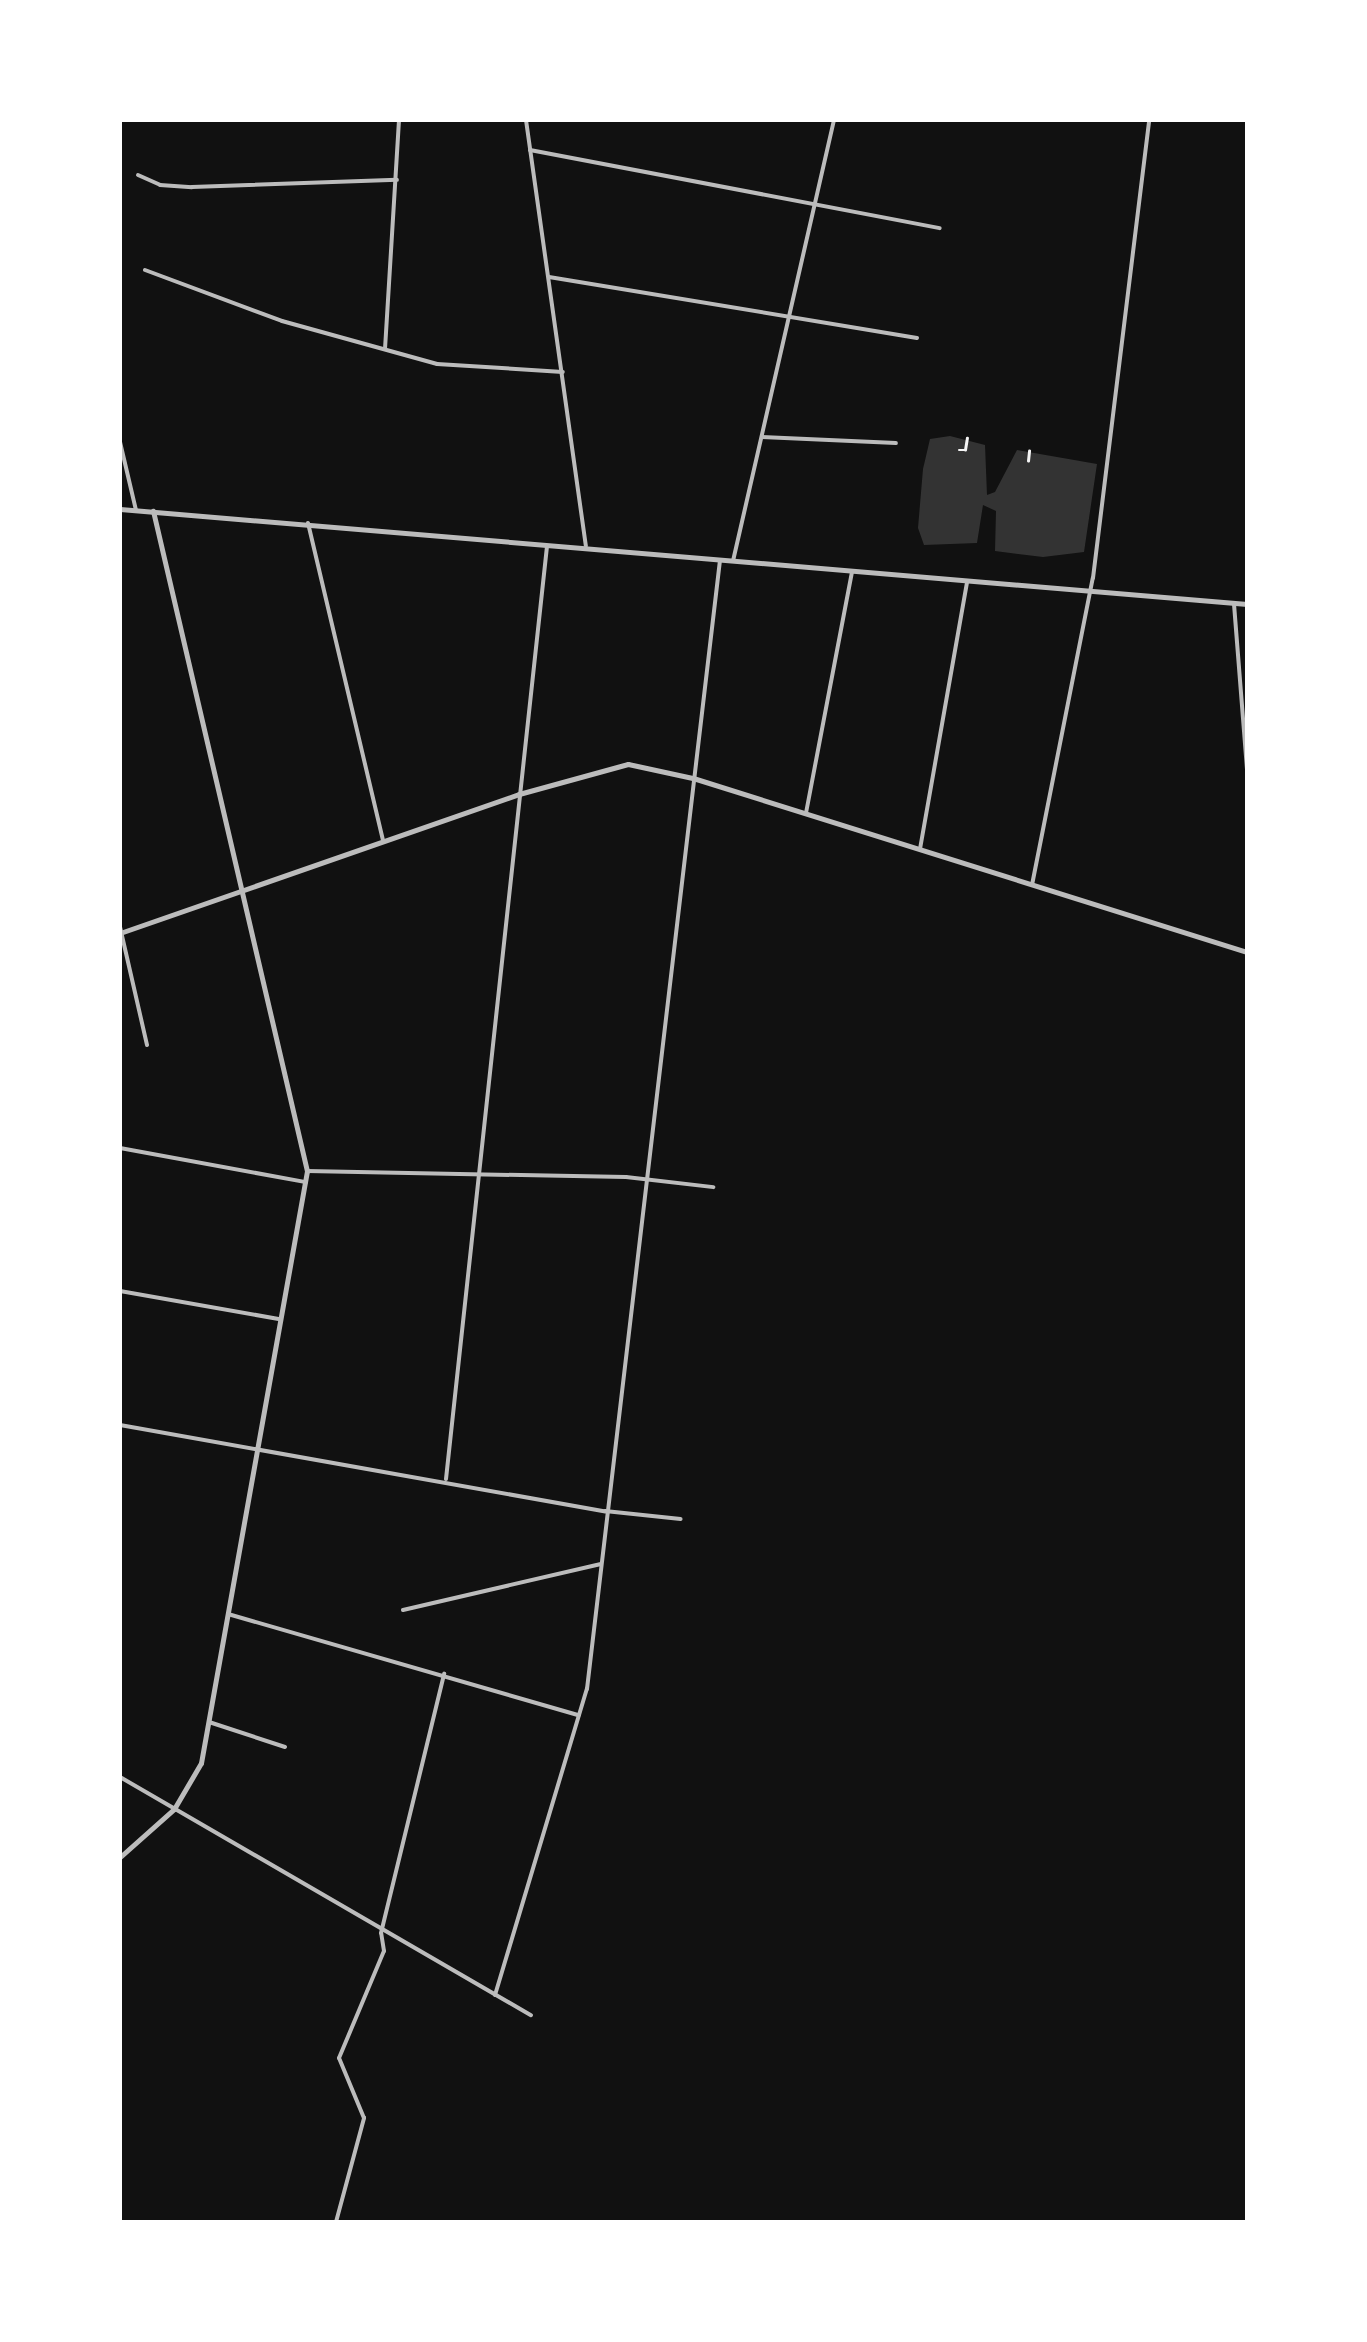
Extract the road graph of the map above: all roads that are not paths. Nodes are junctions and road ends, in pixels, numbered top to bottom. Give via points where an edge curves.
1 (399, 120) edge
2 (526, 120) edge
3 (834, 120) edge
4 (1148, 120) edge
5 (530, 150) junction
6 (138, 175) dead end
7 (397, 180) junction
8 (816, 208) junction
9 (940, 228) dead end
10 (145, 270) dead end
11 (548, 277) junction
12 (791, 318) junction
13 (917, 338) dead end
14 (385, 351) junction
15 (562, 372) junction
16 (762, 437) junction
17 (120, 442) edge
18 (896, 443) dead end
19 (120, 509) edge
20 (136, 510) junction
21 (153, 512) junction
22 (308, 523) junction
23 (547, 546) junction
24 (586, 549) junction
25 (720, 560) junction
26 (733, 562) junction
27 (852, 572) junction
28 (967, 583) junction
29 (1087, 594) junction
30 (1234, 604) junction
31 (1247, 604) edge
32 (1247, 771) edge
33 (693, 778) junction
34 (518, 794) junction
35 (806, 813) junction
36 (383, 841) junction
37 (920, 850) junction
38 (1032, 885) junction
39 (242, 889) junction
40 (120, 931) edge
41 (1247, 952) edge
42 (147, 1045) dead end
43 (120, 1148) edge
44 (308, 1170) junction
45 (480, 1174) junction
46 (646, 1179) junction
47 (306, 1182) junction
48 (713, 1187) dead end
49 (120, 1291) edge
50 (280, 1319) junction
51 (120, 1425) edge
52 (256, 1444) junction
53 (446, 1479) junction
54 (605, 1511) junction
55 (680, 1518) dead end
56 (600, 1564) junction
57 (403, 1610) dead end
58 (228, 1614) junction
59 (444, 1674) junction
60 (580, 1716) junction
61 (208, 1722) junction
62 (285, 1747) dead end
63 (120, 1778) edge
64 (174, 1809) junction
65 (120, 1857) edge
66 (380, 1933) junction
67 (495, 1996) junction
68 (532, 2015) dead end
69 (336, 2222) edge

1 - 7 street
2 - 5 street
3 - 8 street
4 - 29 street via 1125,353
5 - 8 street
5 - 11 street
6 - 7 street via 160,185 192,186
7 - 14 street
8 - 9 street
8 - 12 street
10 - 14 street
11 - 12 street
11 - 15 street
12 - 13 street
12 - 16 street
14 - 15 street via 438,364
15 - 24 street
16 - 18 street
16 - 26 street
17 - 20 street
19 - 20 street
20 - 21 street
21 - 22 street
21 - 39 street
22 - 23 street
22 - 36 street
23 - 24 street
23 - 34 street
24 - 25 street
25 - 26 street
25 - 33 street
26 - 27 street
27 - 28 street
27 - 35 street
28 - 29 street
28 - 37 street
29 - 30 street
29 - 38 street
30 - 31 street
30 - 32 street
33 - 34 street via 614,764
33 - 35 street
33 - 46 street
34 - 36 street
34 - 45 street
35 - 37 street
36 - 39 street
37 - 38 street
38 - 41 street
39 - 40 street
39 - 44 street
40 - 42 street
43 - 47 street
44 - 45 street
44 - 47 street
45 - 46 street
45 - 53 street
46 - 48 street
46 - 54 street
47 - 50 street
49 - 50 street
50 - 52 street
51 - 52 street
52 - 53 street
52 - 58 street
53 - 54 street
54 - 55 street
54 - 56 street
56 - 57 street
56 - 60 street
58 - 59 street
58 - 61 street
59 - 60 street
59 - 66 street
60 - 67 street
61 - 62 street
61 - 64 street via 201,1763
63 - 64 street
64 - 65 street
64 - 66 street
66 - 67 street
66 - 69 street via 384,1951 339,2058 364,2118
67 - 68 street

